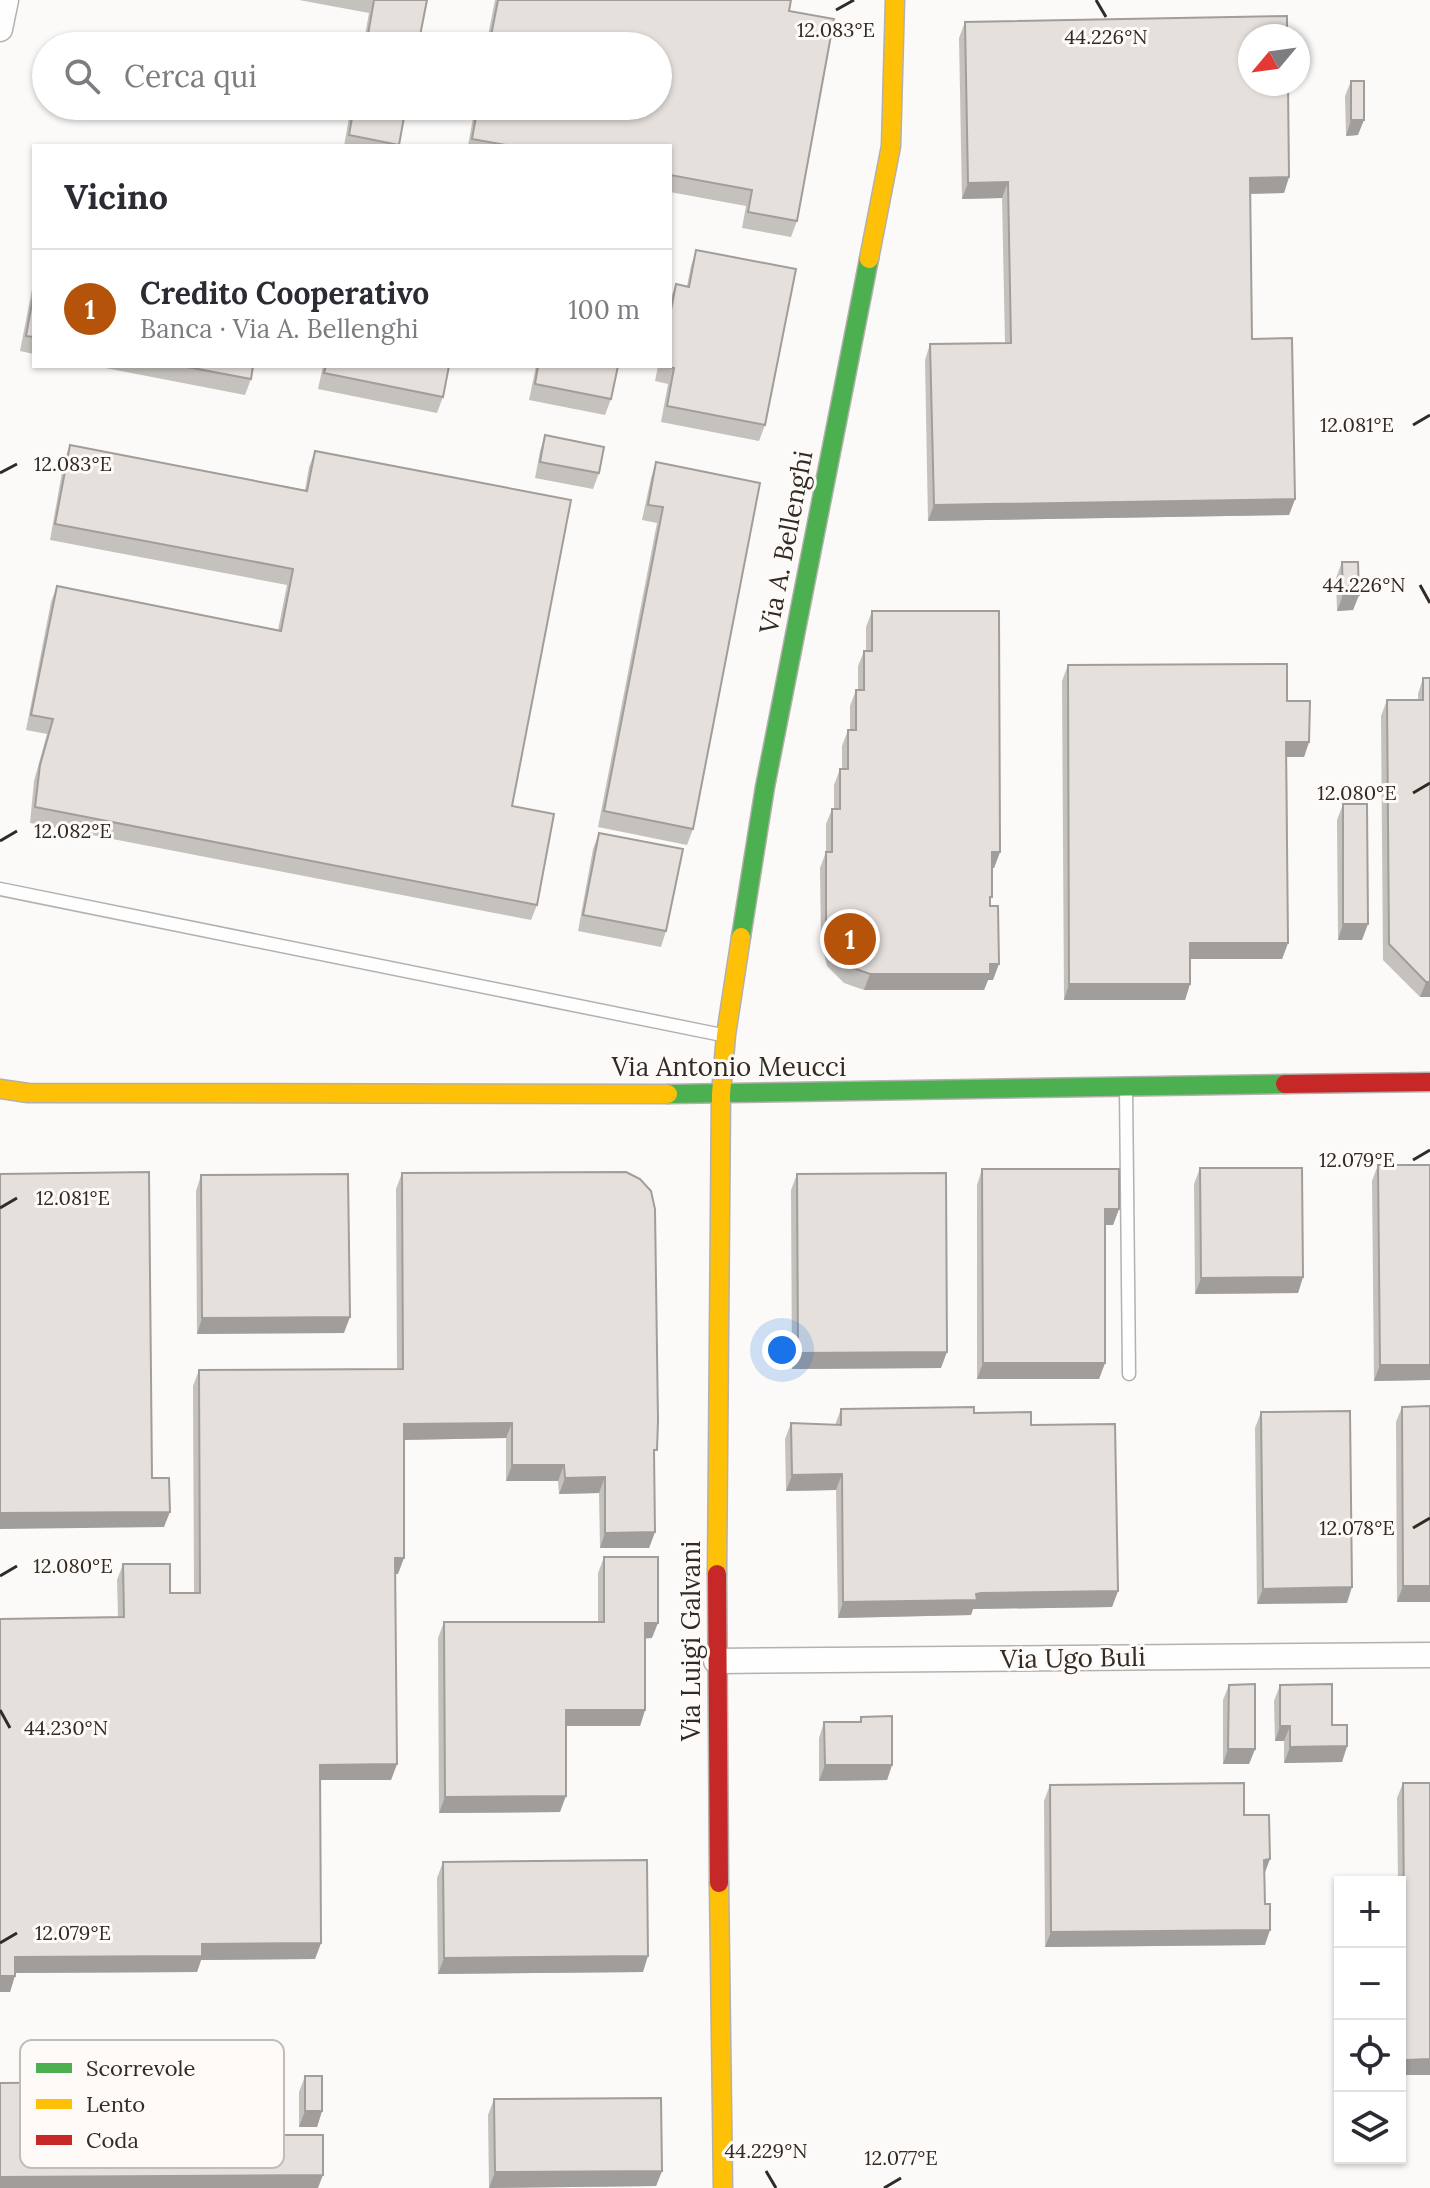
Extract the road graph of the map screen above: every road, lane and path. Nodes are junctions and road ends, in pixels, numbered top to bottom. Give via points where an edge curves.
1 (6, 0) edge
2 (895, 0) edge
3 (0, 29) edge
4 (0, 889) edge
5 (726, 1035) junction
6 (1430, 1082) edge
7 (1126, 1088) junction
8 (0, 1089) edge
9 (28, 1093) junction
10 (721, 1094) junction
11 (0, 1100) edge
12 (1129, 1374) dead end
13 (1430, 1655) edge
14 (716, 1661) junction
15 (723, 2188) edge

1 - 3 street
2 - 5 street, Via A. Bellenghi via 891,146 765,787
4 - 5 lane
5 - 10 street, Via A. Bellenghi
6 - 7 street, Via Antonio Meucci
7 - 10 street, Via Antonio Meucci
7 - 12 lane
8 - 9 street, Via Antonio Meucci
9 - 10 street, Via Antonio Meucci
9 - 11 street, Via Antonio Meucci
10 - 14 street, Via Luigi Galvani
13 - 14 street, Via Ugo Buli
14 - 15 street, Via Luigi Galvani

